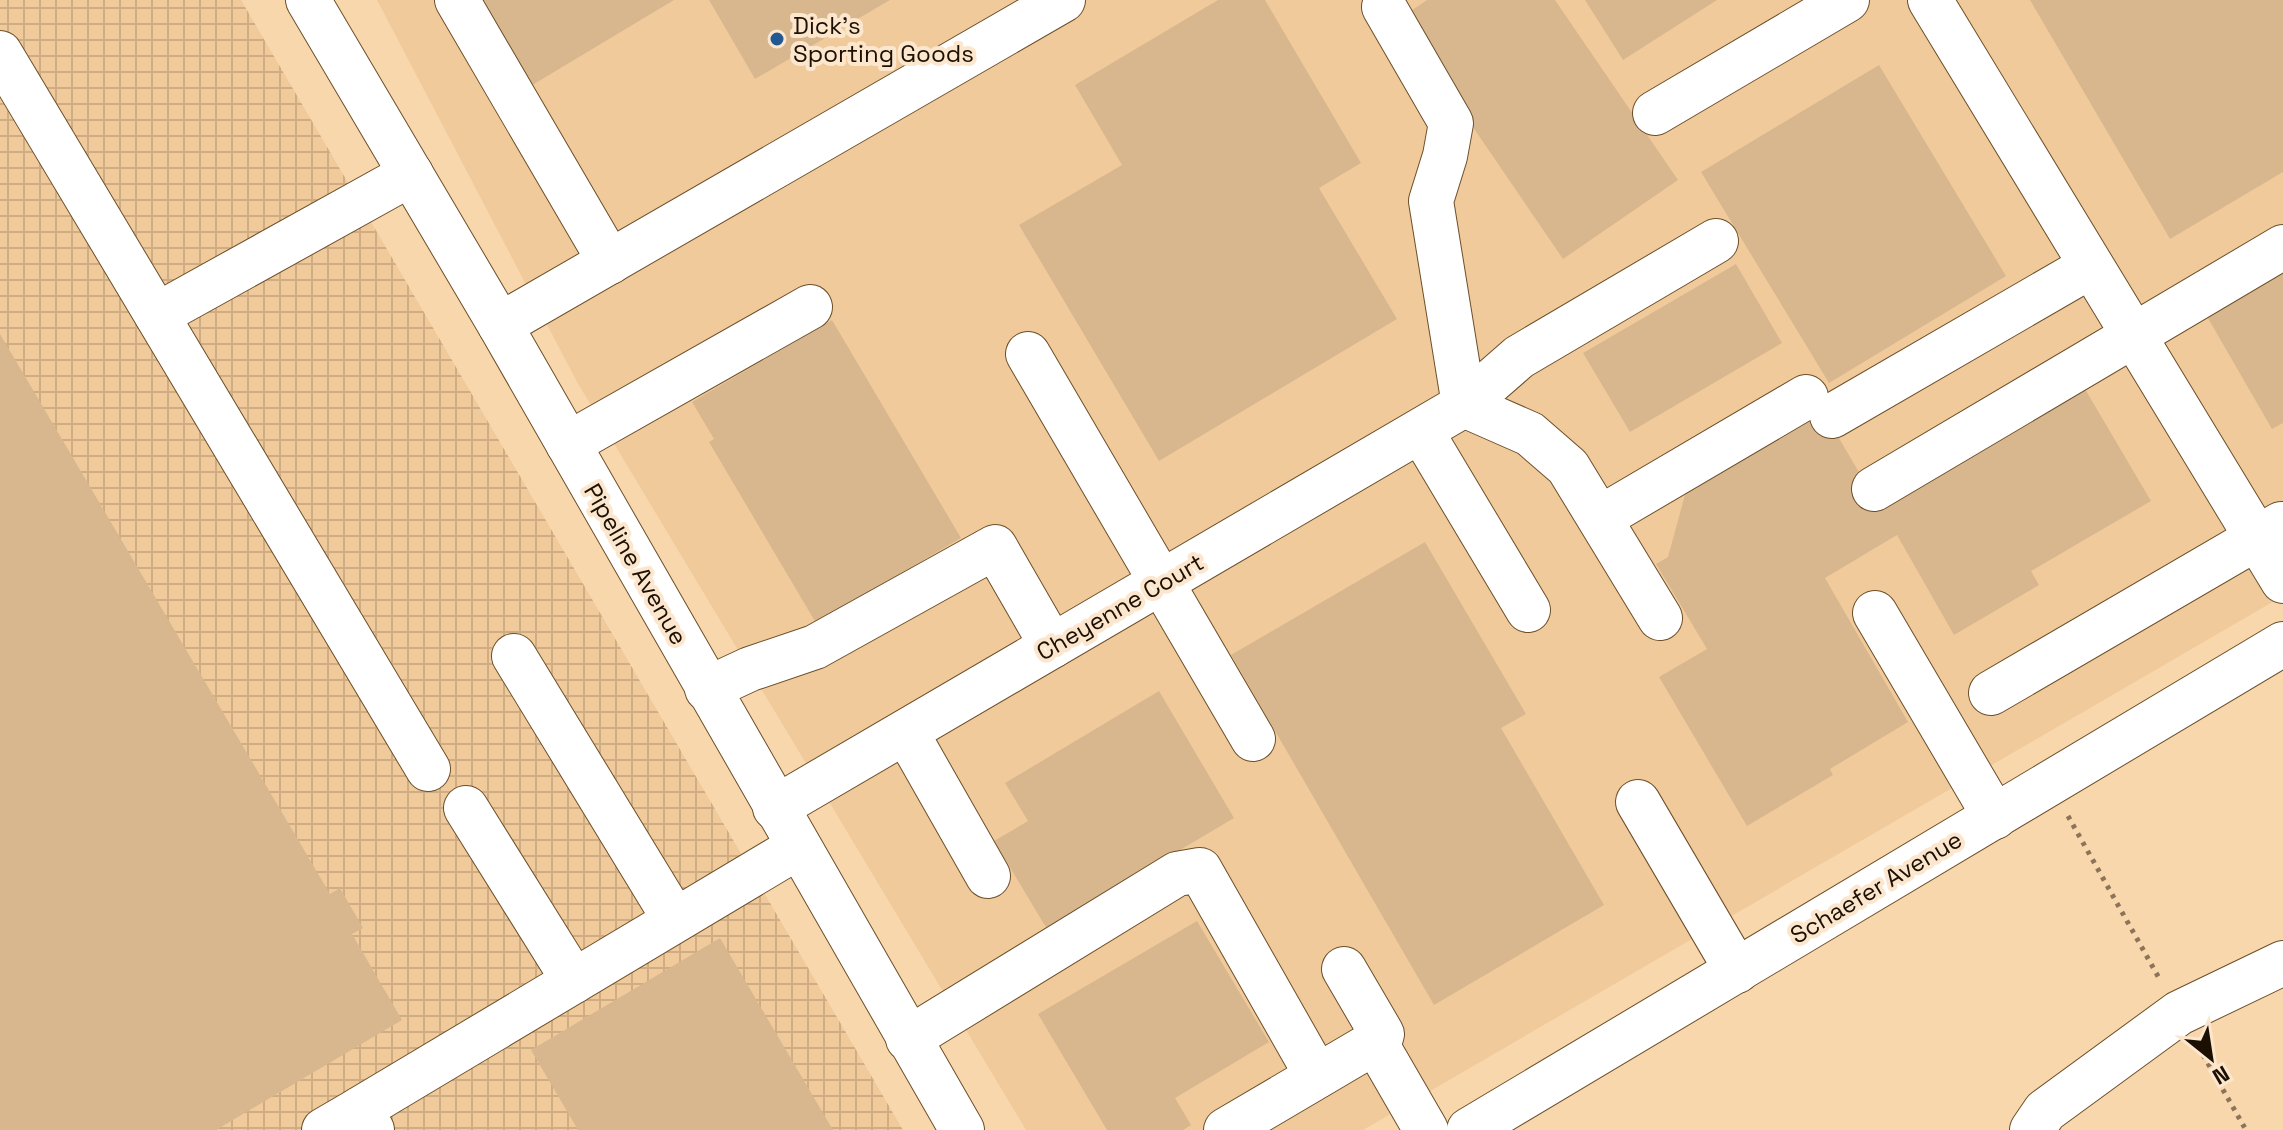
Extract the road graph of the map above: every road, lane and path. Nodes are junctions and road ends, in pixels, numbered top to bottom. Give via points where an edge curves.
1 (308, 0) edge
2 (457, 0) edge
3 (1063, 0) edge
4 (1847, 0) edge
5 (1930, 0) edge
6 (1384, 7) dead end
7 (0, 53) edge
8 (1655, 113) dead end
9 (411, 174) junction
10 (1716, 241) dead end
11 (2283, 247) edge
12 (610, 262) junction
13 (2091, 266) junction
14 (810, 307) dead end
15 (157, 315) junction
16 (500, 325) junction
17 (2134, 336) junction
18 (1028, 354) dead end
19 (1464, 405) junction
20 (1421, 431) junction
21 (568, 444) junction
22 (1874, 489) dead end
23 (1600, 518) junction
24 (2270, 530) edge
25 (2283, 581) edge
26 (1162, 582) junction
27 (1528, 610) dead end
28 (1875, 613) dead end
29 (1660, 618) dead end
30 (2283, 644) edge
31 (1052, 646) junction
32 (514, 656) dead end
33 (707, 689) junction
34 (1991, 693) dead end
35 (906, 732) junction
36 (1253, 739) dead end
37 (428, 769) dead end
38 (2050, 783) junction
39 (1638, 802) dead end
40 (466, 808) dead end
41 (775, 808) junction
42 (1995, 817) junction
43 (798, 847) junction
44 (988, 876) dead end
45 (675, 920) junction
46 (2283, 963) edge
47 (1344, 969) dead end
48 (1737, 971) junction
49 (574, 981) junction
50 (2179, 1013) junction
51 (908, 1039) junction
52 (1378, 1047) junction
53 (1317, 1076) junction
54 (352, 1123) edge
55 (962, 1130) edge
56 (1226, 1130) edge
57 (1426, 1130) edge
58 (1469, 1130) edge
59 (2032, 1130) edge
60 (2246, 1130) edge

1 - 9 main road, Pipeline Avenue
2 - 12 main road
3 - 12 main road
4 - 8 main road
5 - 13 main road
6 - 19 main road via 1451,123 1431,201
7 - 15 main road
9 - 15 main road
9 - 16 main road, Pipeline Avenue
10 - 19 main road, Cheyenne Court via 1519,357
11 - 17 main road
12 - 16 main road
13 - 17 main road
13 - 23 main road
14 - 21 main road
15 - 37 main road
16 - 21 main road, Pipeline Avenue
17 - 22 main road
17 - 24 main road
18 - 26 main road
19 - 20 main road, Cheyenne Court
19 - 23 main road via 1530,434 1575,475
20 - 26 main road, Cheyenne Court
20 - 27 main road
21 - 33 main road, Pipeline Avenue
23 - 29 main road
24 - 25 main road
24 - 34 main road
26 - 31 main road, Cheyenne Court
26 - 36 main road
28 - 42 main road
30 - 38 main road, Schaefer Avenue
31 - 33 main road via 995,547 815,647
31 - 35 main road, Cheyenne Court
32 - 45 main road
33 - 41 main road, Pipeline Avenue
35 - 41 main road, Cheyenne Court
35 - 44 main road
38 - 42 main road, Schaefer Avenue
38 - 50 path
39 - 48 main road
40 - 49 main road
41 - 43 main road, Pipeline Avenue
42 - 48 main road, Schaefer Avenue
43 - 45 main road
43 - 51 main road, Pipeline Avenue
45 - 49 main road
46 - 50 main road
47 - 52 main road via 1382,1034
48 - 58 main road, Schaefer Avenue
49 - 54 main road
50 - 59 main road via 2045,1111
50 - 60 path
51 - 53 main road via 1177,874 1200,870
51 - 55 main road, Pipeline Avenue
52 - 53 main road via 1367,1047
52 - 57 main road
53 - 56 main road

